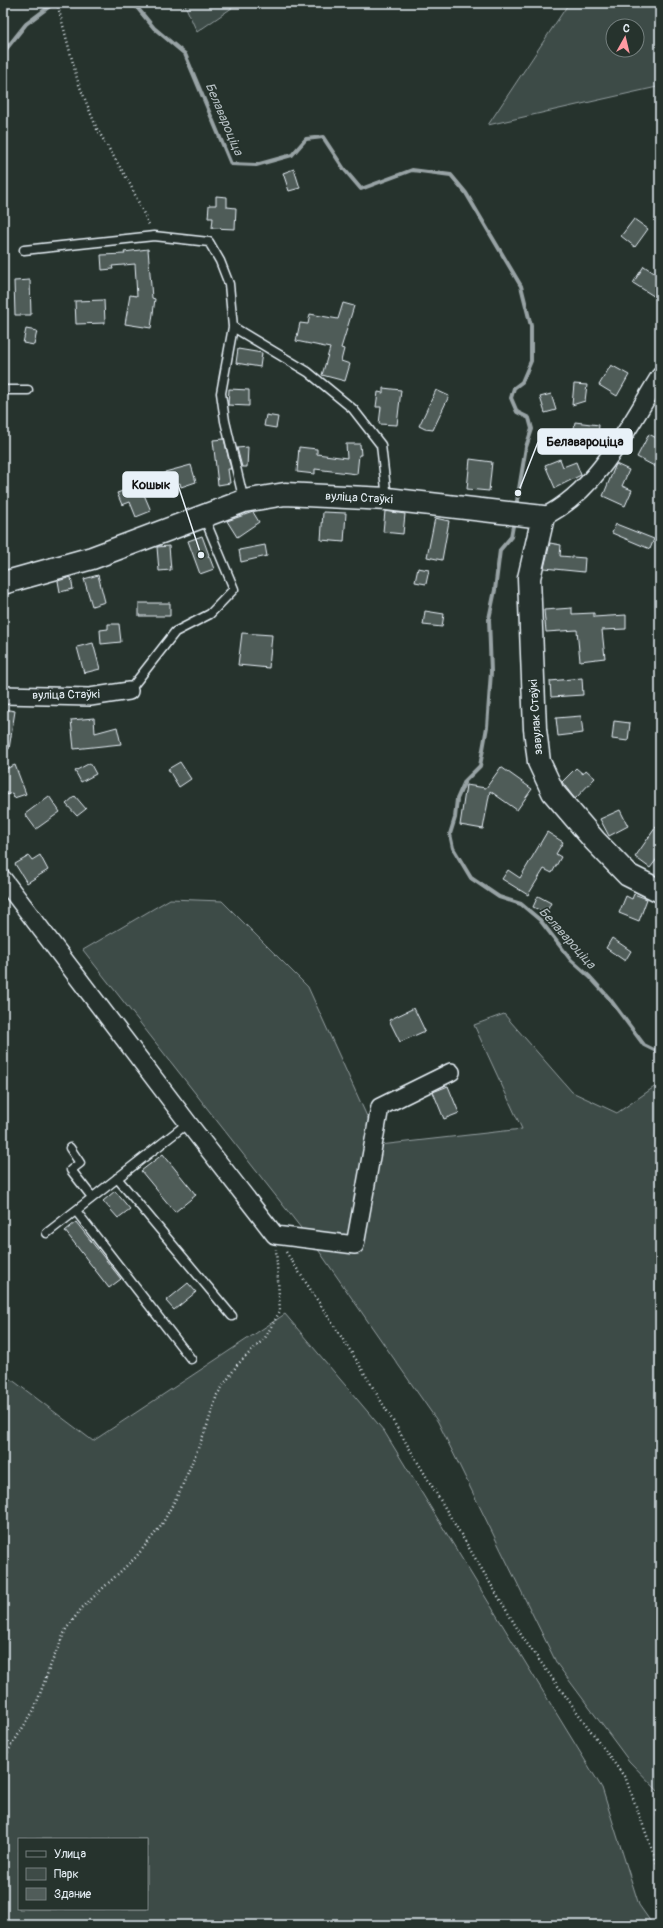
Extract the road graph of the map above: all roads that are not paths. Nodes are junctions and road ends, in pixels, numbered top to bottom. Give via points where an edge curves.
1 (24, 250) dead end
2 (233, 328) junction
3 (660, 376) edge
4 (3, 390) edge
5 (28, 390) dead end
6 (387, 499) junction
7 (244, 501) junction
8 (203, 516) junction
9 (538, 516) junction
10 (3, 583) edge
11 (129, 691) joint
12 (3, 695) edge
13 (3, 879) edge
14 (660, 891) edge
15 (452, 1072) dead end
16 (188, 1123) junction
17 (70, 1148) dead end
18 (117, 1178) junction
19 (92, 1197) junction
20 (76, 1211) junction
21 (47, 1233) dead end
22 (232, 1316) dead end
23 (191, 1358) dead end

1 - 2 lane via 154,236 209,242 229,284
2 - 6 lane via 308,372 352,409 381,445
2 - 7 lane via 221,393
3 - 9 street via 613,451 594,476 557,510
4 - 5 lane
6 - 7 street, вуліца Стаўкі via 285,494
6 - 9 street, вуліца Стаўкі
7 - 8 street, вуліца Стаўкі
8 - 10 street, вуліца Стаўкі via 92,558
8 - 11 lane via 234,588 210,614 175,632
9 - 14 street, завулак Стаўкі via 529,578 535,730 539,762 553,792 595,841 628,875
11 - 12 street, вуліца Стаўкі via 90,697
13 - 16 street
15 - 16 street via 380,1107 354,1245 275,1235
16 - 18 lane
17 - 19 lane via 80,1163 71,1170
18 - 19 lane
18 - 22 lane
19 - 20 lane
20 - 21 lane
20 - 23 lane

